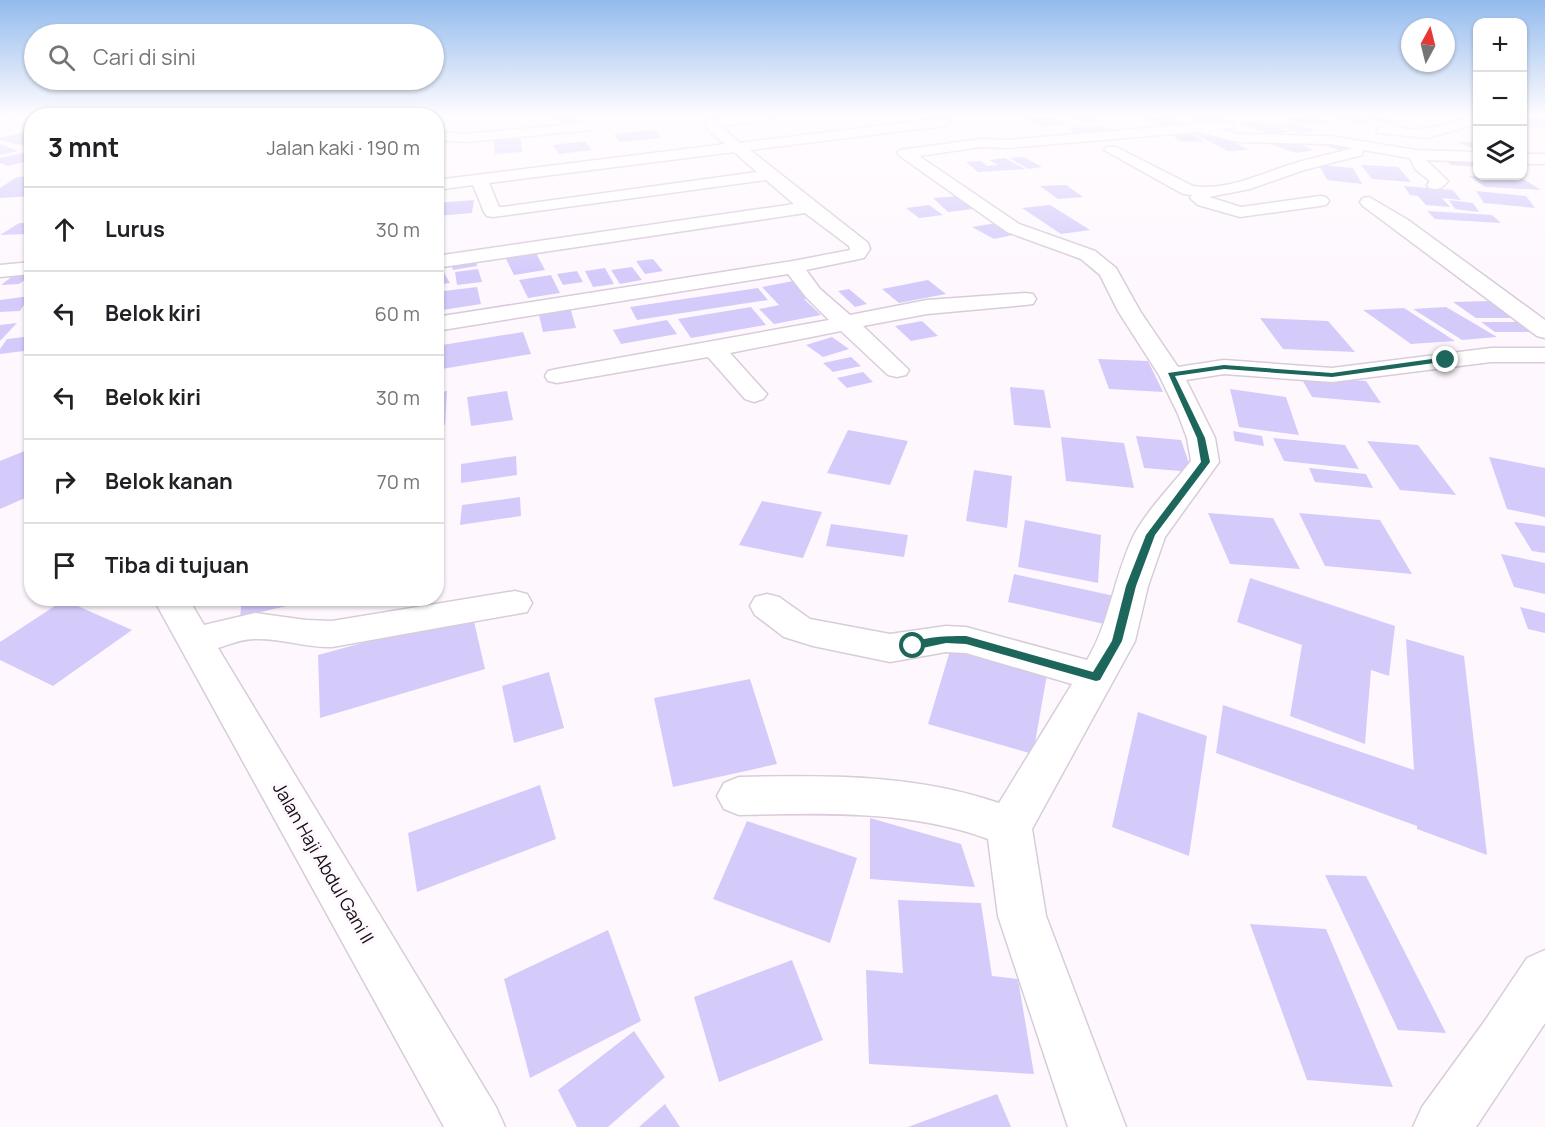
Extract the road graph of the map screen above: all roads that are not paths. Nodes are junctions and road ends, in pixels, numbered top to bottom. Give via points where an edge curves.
1 (560, 169) edge
2 (761, 169) edge
3 (929, 169) edge
4 (1147, 169) edge
5 (1293, 169) edge
6 (1424, 169) edge
7 (768, 175) junction
8 (479, 179) junction
9 (444, 184) edge
10 (1435, 185) dead end
11 (1202, 193) junction
12 (1320, 201) dead end
13 (1369, 202) dead end
14 (808, 207) junction
15 (444, 261) edge
16 (793, 267) junction
17 (24, 269) edge
18 (0, 271) edge
19 (1026, 299) dead end
20 (444, 323) edge
21 (844, 323) junction
22 (1545, 331) edge
23 (714, 349) junction
24 (1545, 356) edge
25 (897, 370) dead end
26 (1171, 375) junction
27 (557, 376) dead end
28 (754, 394) dead end
29 (515, 603) dead end
30 (175, 606) edge
31 (767, 606) dead end
32 (195, 642) junction
33 (1096, 677) junction
34 (738, 796) dead end
35 (1009, 827) junction
36 (1545, 976) edge
37 (476, 1127) edge
38 (1097, 1127) edge
39 (1442, 1127) edge

1 - 8 street
2 - 7 street
3 - 26 street via 1022,233 1100,262
4 - 11 street
5 - 11 street via 1226,190
6 - 10 street via 1440,181
7 - 8 street via 502,212 493,212
7 - 14 street
8 - 9 street
11 - 12 street via 1200,198 1204,201 1240,212
13 - 22 street
14 - 15 street
14 - 16 street via 858,243 860,249 857,254
16 - 20 street
16 - 21 street
17 - 18 street
19 - 21 street via 927,307
21 - 23 street
21 - 25 street
23 - 27 street
23 - 28 street
24 - 26 street via 1491,355 1332,375 1235,367
26 - 33 street via 1201,438 1205,462 1150,535 1117,641
29 - 32 street via 332,634 249,626
30 - 32 street, Jalan Haji Abdul Gani II
31 - 33 street via 797,628 813,633 890,648 946,639 966,640
32 - 37 street, Jalan Haji Abdul Gani II
33 - 35 street
34 - 35 street via 826,794 911,801 979,814
35 - 38 street via 1022,916
36 - 39 street

